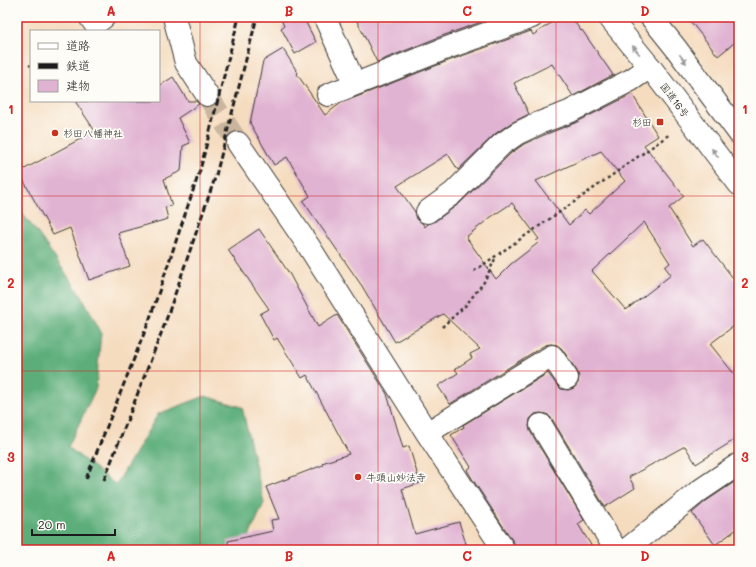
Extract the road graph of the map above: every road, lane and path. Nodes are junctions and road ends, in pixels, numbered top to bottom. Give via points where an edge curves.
1 (90, 17) edge
2 (104, 17) edge
3 (174, 17) edge
4 (532, 17) edge
5 (609, 17) edge
6 (651, 17) edge
7 (325, 18) dead end
8 (650, 67) junction
9 (355, 84) junction
10 (328, 94) dead end
11 (207, 95) tunnel mouth
12 (671, 133) dead end
13 (739, 133) edge
14 (238, 143) tunnel mouth
15 (739, 184) edge
16 (427, 212) dead end
17 (496, 257) junction
18 (474, 271) dead end
19 (442, 327) dead end
20 (567, 378) dead end
21 (541, 425) dead end
22 (427, 432) junction
23 (739, 464) edge
24 (504, 550) edge
25 (616, 550) edge
26 (626, 550) edge

1 - 2 main road via 95,24
3 - 11 main road via 186,64
4 - 9 main road
8 -> 5 main road, 国道16号
6 -> 13 main road
7 - 9 main road
15 -> 8 main road, 国道16号
8 - 16 main road via 631,80 569,112 518,133 502,144 453,193
9 - 10 main road
12 - 17 path
14 - 22 main road via 308,244
17 - 18 path
17 - 19 path via 484,282 466,305
20 - 22 main road via 552,356
21 - 25 main road
22 - 24 main road
23 - 26 main road via 700,491

